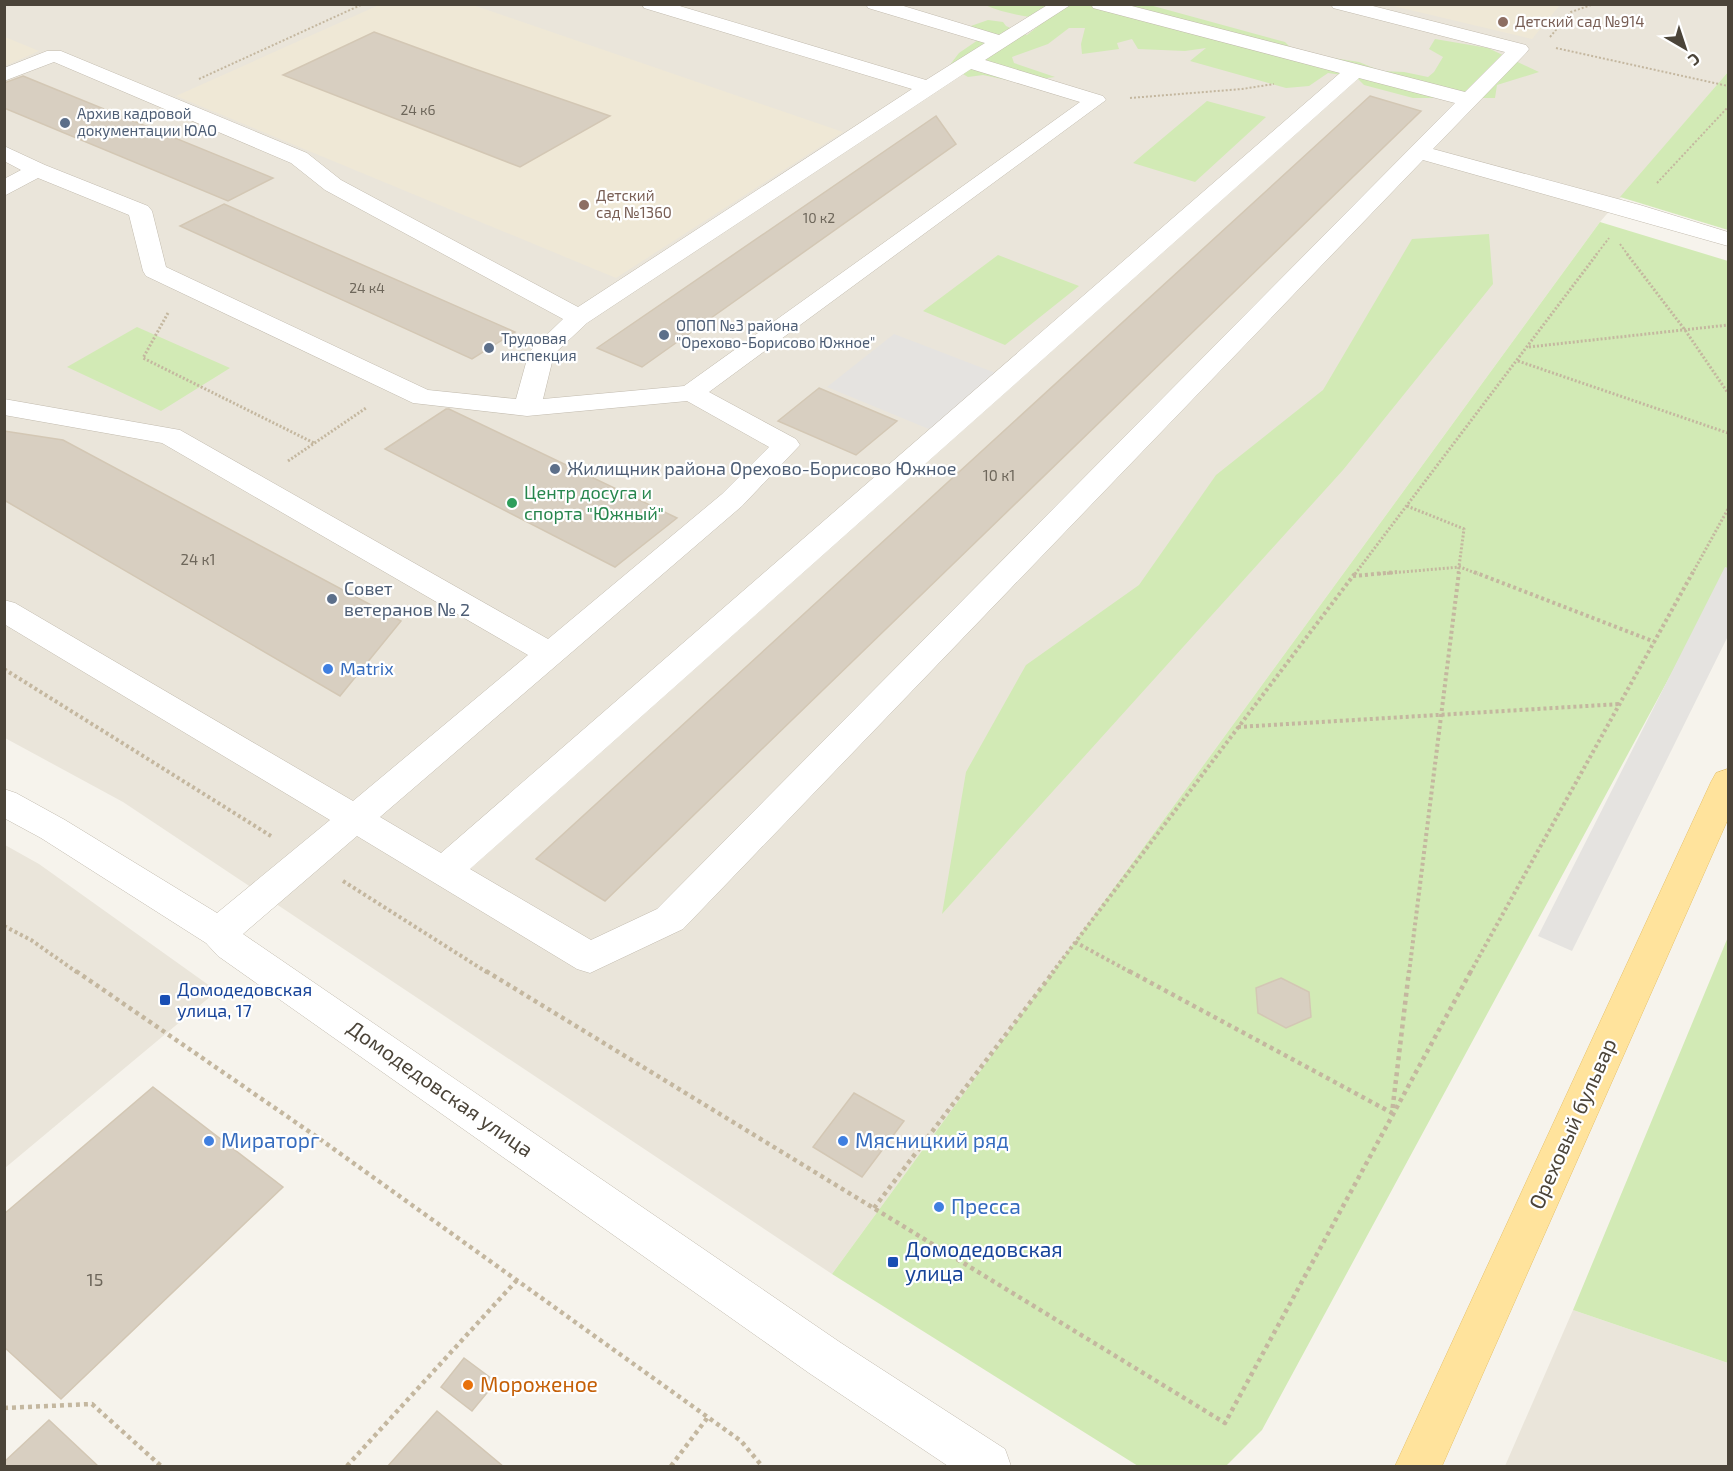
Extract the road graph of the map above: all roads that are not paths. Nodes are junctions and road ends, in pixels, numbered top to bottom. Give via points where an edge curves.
1 (651, 4) edge
2 (875, 4) edge
3 (1063, 4) edge
4 (1100, 4) edge
5 (1340, 4) edge
6 (1002, 42) junction
7 (968, 62) junction
8 (4, 75) edge
9 (1350, 75) junction
10 (929, 88) junction
11 (1469, 100) junction
12 (4, 152) edge
13 (1418, 152) junction
14 (37, 170) junction
15 (4, 189) edge
16 (1728, 239) edge
17 (578, 318) junction
18 (691, 393) junction
19 (4, 407) edge
20 (527, 408) junction
21 (4, 610) edge
22 (550, 654) junction
23 (1728, 782) edge
24 (4, 802) edge
25 (354, 819) junction
26 (443, 872) junction
27 (219, 933) junction
28 (988, 1467) edge
29 (1418, 1467) edge

1 - 10 street
2 - 6 street
3 - 6 street
4 - 9 street
5 - 11 street via 1519,49
6 - 7 street
7 - 10 street
7 - 18 street via 1096,100
8 - 17 street via 54,55 158,98 299,158 333,185
9 - 11 street
9 - 26 street
10 - 17 street
11 - 13 street
12 - 14 street
13 - 16 street
13 - 26 street via 670,919 590,958
14 - 15 street
14 - 20 street via 140,211 155,271 422,397
17 - 20 street via 542,352
18 - 20 street
18 - 22 street via 786,445 732,500
19 - 22 street via 170,436
21 - 25 street
22 - 25 street
23 - 29 main road, Ореховый бульвар
24 - 27 street, Домодедовская улица
25 - 26 street
25 - 27 street
27 - 28 street, Домодедовская улица via 815,1351

